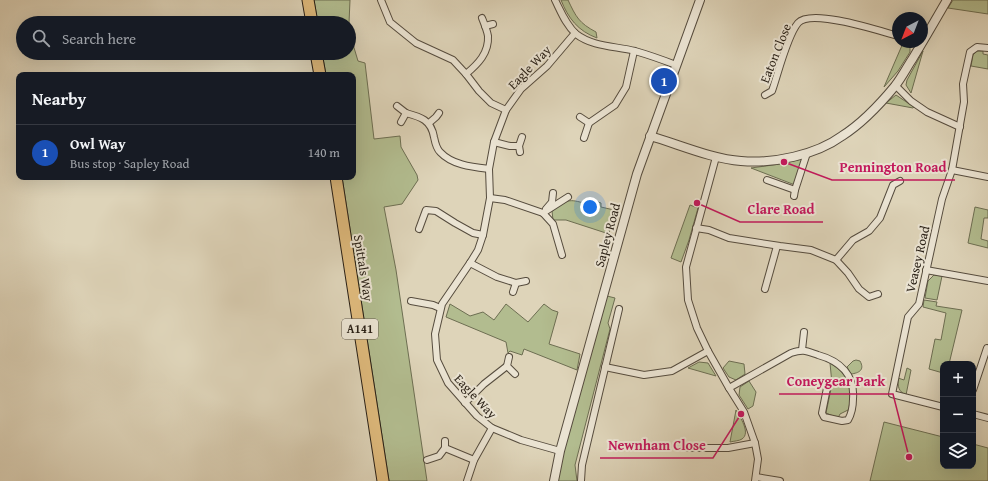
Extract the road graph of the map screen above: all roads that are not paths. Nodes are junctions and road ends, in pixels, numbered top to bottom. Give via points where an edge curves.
1 (308, 0) edge
2 (381, 0) edge
3 (555, 0) edge
4 (700, 0) edge
5 (947, 0) edge
6 (311, 16) edge
7 (482, 18) dead end
8 (493, 24) dead end
9 (485, 26) junction
10 (928, 29) edge
11 (575, 33) junction
12 (892, 34) edge
13 (916, 48) edge
14 (988, 48) edge
15 (634, 51) junction
16 (317, 60) edge
17 (676, 65) junction
18 (319, 72) edge
19 (466, 74) junction
20 (895, 85) junction
21 (765, 94) dead end
22 (397, 106) dead end
23 (506, 110) junction
24 (439, 113) dead end
25 (406, 114) junction
26 (580, 117) dead end
27 (402, 122) dead end
28 (429, 123) junction
29 (589, 123) junction
30 (960, 127) junction
31 (650, 136) junction
32 (522, 137) dead end
33 (584, 138) dead end
34 (494, 142) junction
35 (807, 153) junction
36 (716, 157) junction
37 (489, 169) junction
38 (952, 170) junction
39 (988, 177) edge
40 (336, 180) edge
41 (767, 180) dead end
42 (900, 181) dead end
43 (553, 193) dead end
44 (568, 197) dead end
45 (490, 198) junction
46 (543, 213) junction
47 (696, 228) junction
48 (419, 229) dead end
49 (483, 235) junction
50 (777, 246) junction
51 (562, 255) dead end
52 (836, 260) junction
53 (470, 263) junction
54 (926, 270) junction
55 (526, 281) dead end
56 (988, 281) edge
57 (516, 283) junction
58 (765, 288) dead end
59 (513, 292) dead end
60 (878, 294) dead end
61 (413, 303) dead end
62 (440, 308) junction
63 (619, 309) dead end
64 (804, 332) dead end
65 (987, 348) dead end
66 (802, 350) junction
67 (708, 351) junction
68 (509, 357) dead end
69 (507, 366) junction
70 (605, 367) junction
71 (515, 374) dead end
72 (976, 381) edge
73 (828, 383) dead end
74 (729, 388) junction
75 (465, 403) junction
76 (940, 406) edge
77 (976, 415) edge
78 (988, 418) edge
79 (492, 428) junction
80 (445, 441) dead end
81 (755, 443) junction
82 (445, 448) junction
83 (687, 448) dead end
84 (560, 451) junction
85 (427, 460) dead end
86 (474, 460) junction
87 (756, 479) edge
88 (383, 481) edge
89 (467, 481) edge
90 (554, 481) edge
91 (580, 481) edge
92 (780, 481) edge

1 - 6 highway
2 - 19 street via 390,22 416,43 453,60
3 - 11 street via 564,19
4 - 17 street, Sapley Road
5 - 10 street
7 - 9 street
8 - 9 street
9 - 19 street via 488,36 486,50 478,64
11 - 15 street via 599,45
11 - 23 street, Eagle Way via 547,66 521,89
12 - 21 street, Eaton Close via 841,20 811,18 799,22 792,32 772,91
13 - 20 street
14 - 30 street, Veasey Road via 976,47 970,52 962,84 964,102
15 - 17 street
15 - 29 street via 626,88 615,105
16 - 18 highway
17 - 31 street, Sapley Road
19 - 23 street via 491,103
20 - 30 street via 927,112
20 - 35 street via 870,112 842,136
22 - 25 street
23 - 34 street, Eagle Way
24 - 28 street
25 - 27 street
25 - 28 street via 421,117
26 - 29 street
28 - 37 street via 439,151 449,159 465,166
29 - 33 street
30 - 38 street, Veasey Road
31 - 36 street
31 - 84 street, Sapley Road via 636,174
32 - 34 street via 520,149
34 - 37 street, Eagle Way
35 - 36 street via 756,162
35 - 41 street via 794,193
36 - 47 street
37 - 45 street, Eagle Way
38 - 39 street
38 - 54 street, Veasey Road via 942,199
40 - 88 highway, Spittals Way / A141
42 - 52 street via 893,185 880,218 869,230 853,240
43 - 46 street via 552,202
44 - 46 street
45 - 46 street via 505,200
45 - 49 street, Eagle Way
46 - 51 street via 553,224
47 - 50 street via 728,238
47 - 67 street via 686,267 688,300
48 - 49 street via 426,210 436,211 473,233
49 - 53 street, Eagle Way
50 - 52 street via 811,250
50 - 58 street
52 - 60 street via 859,289 869,297
53 - 57 street via 497,277
53 - 62 street, Eagle Way
54 - 56 street
54 - 76 street, Veasey Road via 919,304 908,317 892,394
55 - 57 street
57 - 59 street
61 - 62 street
62 - 75 street, Eagle Way via 435,334 437,360 448,384
63 - 70 street
64 - 66 street
65 - 72 street
66 - 73 street via 828,358 844,368 850,377 854,393 852,413 848,420 824,417 822,413
66 - 74 street via 791,353
67 - 70 street via 672,371 644,375
67 - 74 street
68 - 69 street
69 - 71 street
69 - 75 street
70 - 91 street
74 - 81 street via 744,412
75 - 79 street, Eagle Way
77 - 78 street
79 - 84 street, Eagle Way via 521,440
79 - 86 street
80 - 82 street
81 - 83 street via 728,448
81 - 87 street via 758,459
82 - 85 street via 439,456
82 - 86 street
84 - 90 street, Sapley Road
86 - 89 street
87 - 92 street

